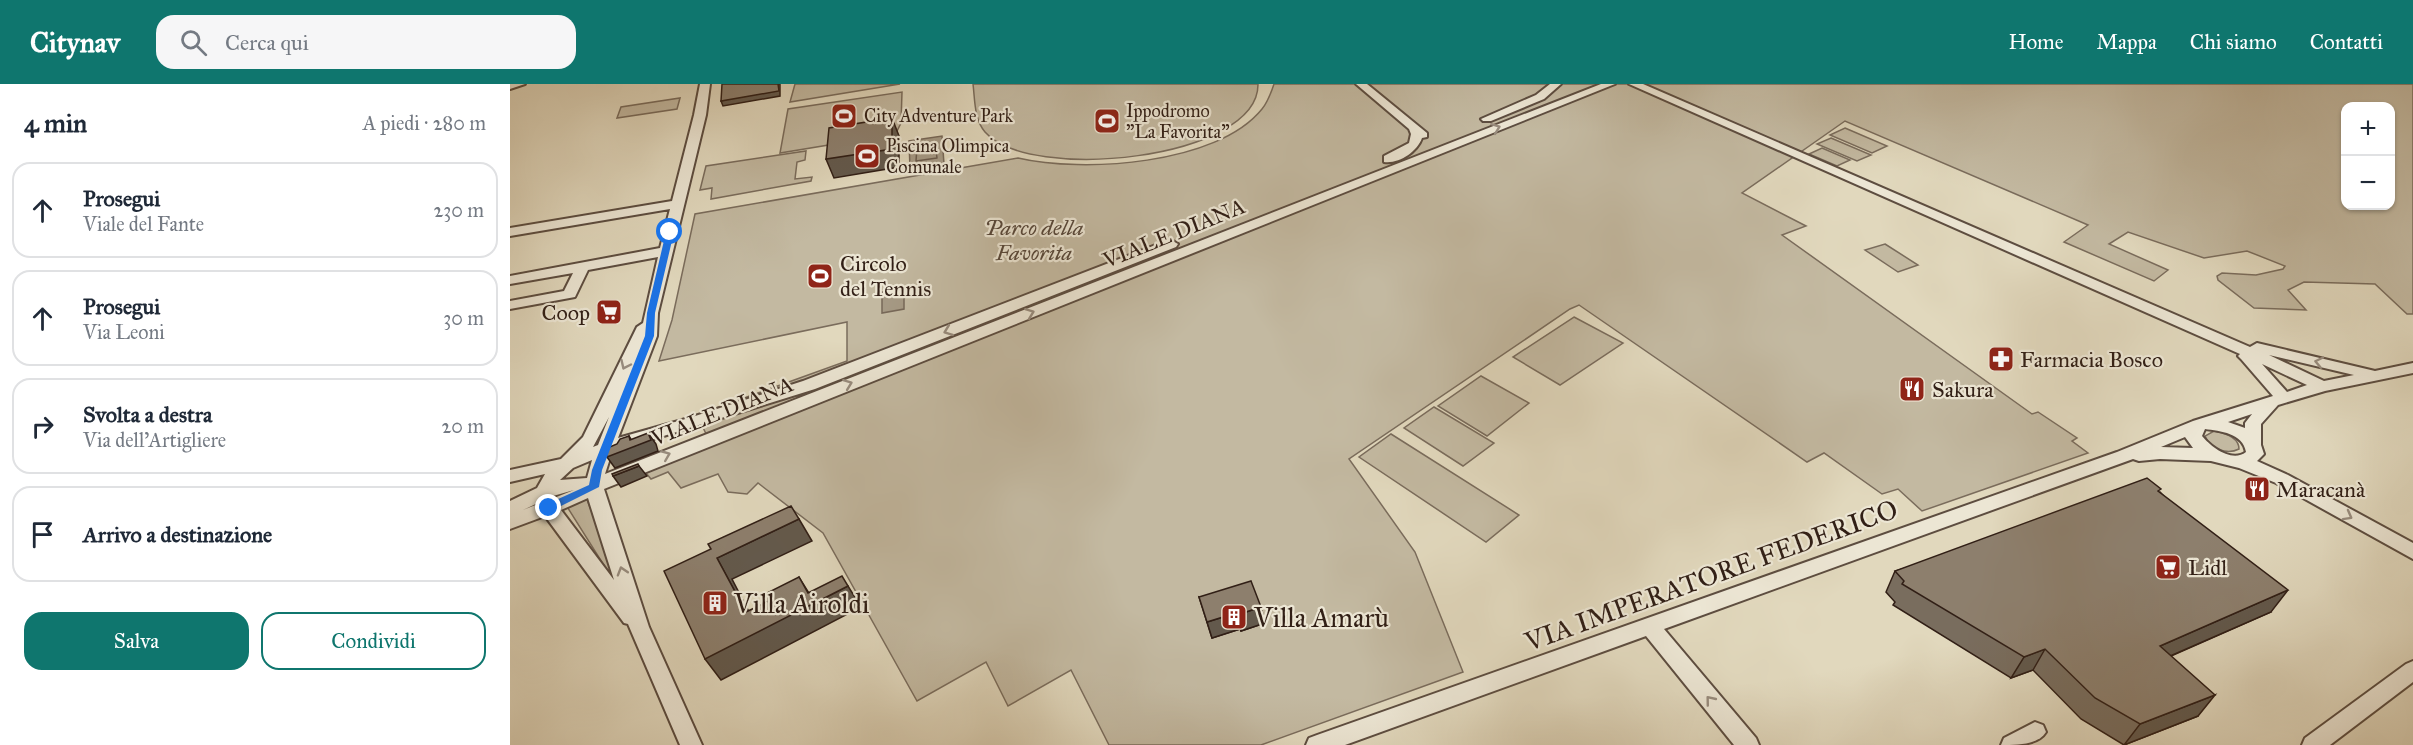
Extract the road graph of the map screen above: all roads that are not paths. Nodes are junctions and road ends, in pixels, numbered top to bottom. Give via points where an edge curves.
1 (520, 84) edge
2 (1361, 84) edge
3 (1556, 84) edge
4 (1581, 84) edge
5 (1610, 84) edge
6 (1634, 84) edge
7 (706, 85) edge
8 (510, 86) edge
9 (1569, 99) junction
10 (1472, 125) dead end
11 (1414, 128) junction
12 (1441, 149) junction
13 (676, 209) junction
14 (510, 232) edge
15 (510, 242) edge
16 (666, 251) junction
17 (582, 267) junction
18 (510, 279) edge
19 (510, 305) edge
20 (651, 313) junction
21 (2221, 339) junction
22 (2413, 368) edge
23 (2376, 375) junction
24 (2322, 386) junction
25 (2278, 401) junction
26 (2199, 426) junction
27 (2253, 444) junction
28 (606, 448) junction
29 (2215, 455) junction
30 (2123, 456) junction
31 (2240, 461) junction
32 (568, 463) junction
33 (510, 476) edge
34 (594, 487) junction
35 (549, 499) junction
36 (511, 513) edge
37 (2413, 552) edge
38 (1649, 625) junction
39 (639, 627) junction
40 (2413, 670) edge
41 (2035, 732) dead end
42 (692, 745) edge
43 (1317, 745) edge
44 (1748, 745) edge
45 (2012, 745) edge
46 (2313, 745) edge

1 - 8 street
2 - 11 street
3 - 10 street via 1540,97
4 - 9 street
5 - 9 street, VIALE DIANA
6 - 21 street
7 - 13 street
12 -> 9 street, VIALE DIANA
11 - 12 street
11 -> 28 street, VIALE DIANA via 1417,138 1406,151 1332,182 809,385
34 -> 12 street, VIALE DIANA
13 - 14 street
13 - 15 street
13 - 16 street
16 - 17 street
16 - 20 street
17 - 18 street
17 - 19 street via 570,294
20 - 28 street via 649,336
20 -> 32 street via 590,440
23 -> 21 street
21 - 24 street
21 - 25 street via 2257,366
22 - 23 street
23 - 24 street
24 - 25 street
25 - 26 street
25 - 27 street via 2253,423
26 - 27 street via 2231,428
26 - 29 street via 2193,431 2195,441
26 - 30 street
27 - 31 street via 2255,454
28 - 32 street
28 - 34 street
29 - 30 street
29 - 31 street
30 - 38 street, VIA IMPERATORE FEDERICO
31 -> 37 street via 2289,483
32 - 33 street
32 - 35 street
34 - 35 street, VIALE DIANA via 574,498
34 - 35 street via 575,484
39 -> 34 street
35 - 36 street
35 - 36 street via 536,516
35 - 39 street
38 - 43 street, VIA IMPERATORE FEDERICO
44 -> 38 street
39 - 42 street
40 - 46 street
41 - 45 street

